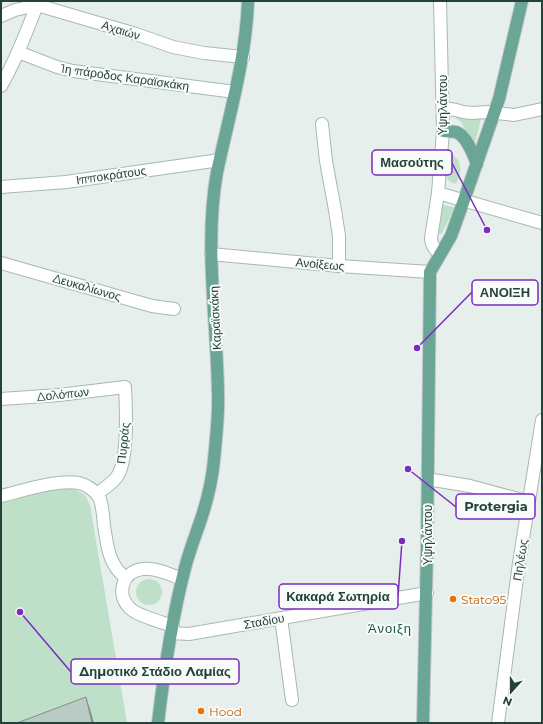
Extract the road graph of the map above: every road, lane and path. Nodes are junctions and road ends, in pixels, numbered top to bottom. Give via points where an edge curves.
1 (248, 1) edge
2 (440, 1) edge
3 (522, 1) edge
4 (37, 3) edge
5 (1, 16) edge
6 (18, 52) junction
7 (243, 57) junction
8 (1, 86) edge
9 (235, 92) junction
10 (443, 108) junction
11 (542, 109) edge
12 (494, 113) junction
13 (322, 124) dead end
14 (443, 131) junction
15 (220, 160) junction
16 (477, 164) junction
17 (1, 187) edge
18 (438, 194) junction
19 (464, 200) junction
20 (542, 223) edge
21 (211, 254) junction
22 (440, 254) junction
23 (1, 263) edge
24 (339, 266) junction
25 (430, 272) junction
26 (174, 309) dead end
27 (125, 387) joint
28 (1, 399) edge
29 (542, 420) edge
30 (428, 479) junction
31 (97, 494) junction
32 (1, 496) edge
33 (529, 502) junction
34 (126, 578) junction
35 (182, 579) junction
36 (427, 593) junction
37 (281, 618) junction
38 (172, 629) junction
39 (292, 700) dead end
40 (158, 723) edge
41 (423, 723) edge
42 (498, 723) edge

1 - 7 main road, Καραϊσκάκη
2 - 10 street, Υψηλάντου
3 - 12 main road, Υψηλάντου via 502,90
4 - 5 street, Αχαιών
4 - 6 street
4 - 7 street, Αχαιών via 173,47
6 - 8 street
6 - 9 street, 1η πάροδος Καραϊσκάκη via 73,71
7 - 9 main road, Καραϊσκάκη
9 - 15 main road, Καραϊσκάκη
10 - 12 street via 472,113
10 - 14 street, Υψηλάντου
11 - 12 street via 514,115
12 - 16 main road, Υψηλάντου
13 - 24 street via 339,236
14 - 16 main road via 456,132 461,136 471,149
14 - 18 street, Υψηλάντου
15 - 17 street, Ιπποκράτους via 66,182
15 - 21 main road, Καραϊσκάκη via 214,187
16 - 19 main road, Υψηλάντου
18 - 19 street
18 - 22 street, Υψηλάντου via 431,243
19 - 20 street
19 - 22 main road, Υψηλάντου via 451,236
21 - 24 street, Ανοίξεως
21 - 35 main road, Καραϊσκάκη via 218,394 213,474
22 - 25 main road, Υψηλάντου
23 - 26 street, Δευκαλίωνος via 152,306
24 - 25 street, Ανοίξεως
25 - 30 main road, Υψηλάντου
27 - 28 street, Δολόπων
27 - 31 street, Πυρράς via 125,450 121,469 116,478
29 - 33 street, Πηλέως
30 - 33 street via 470,486
30 - 36 main road, Υψηλάντου
31 - 32 street via 78,482 49,484
31 - 34 street via 112,562 115,569
33 - 42 street, Πηλέως
34 - 35 street via 134,571 145,568
34 - 38 street, Σταδίου via 123,596 132,610
35 - 38 main road, Καραϊσκάκη
36 - 37 street, Σταδίου
36 - 41 main road, Υψηλάντου
37 - 38 street, Σταδίου via 189,634
37 - 39 street
38 - 40 main road, Καραϊσκάκη

